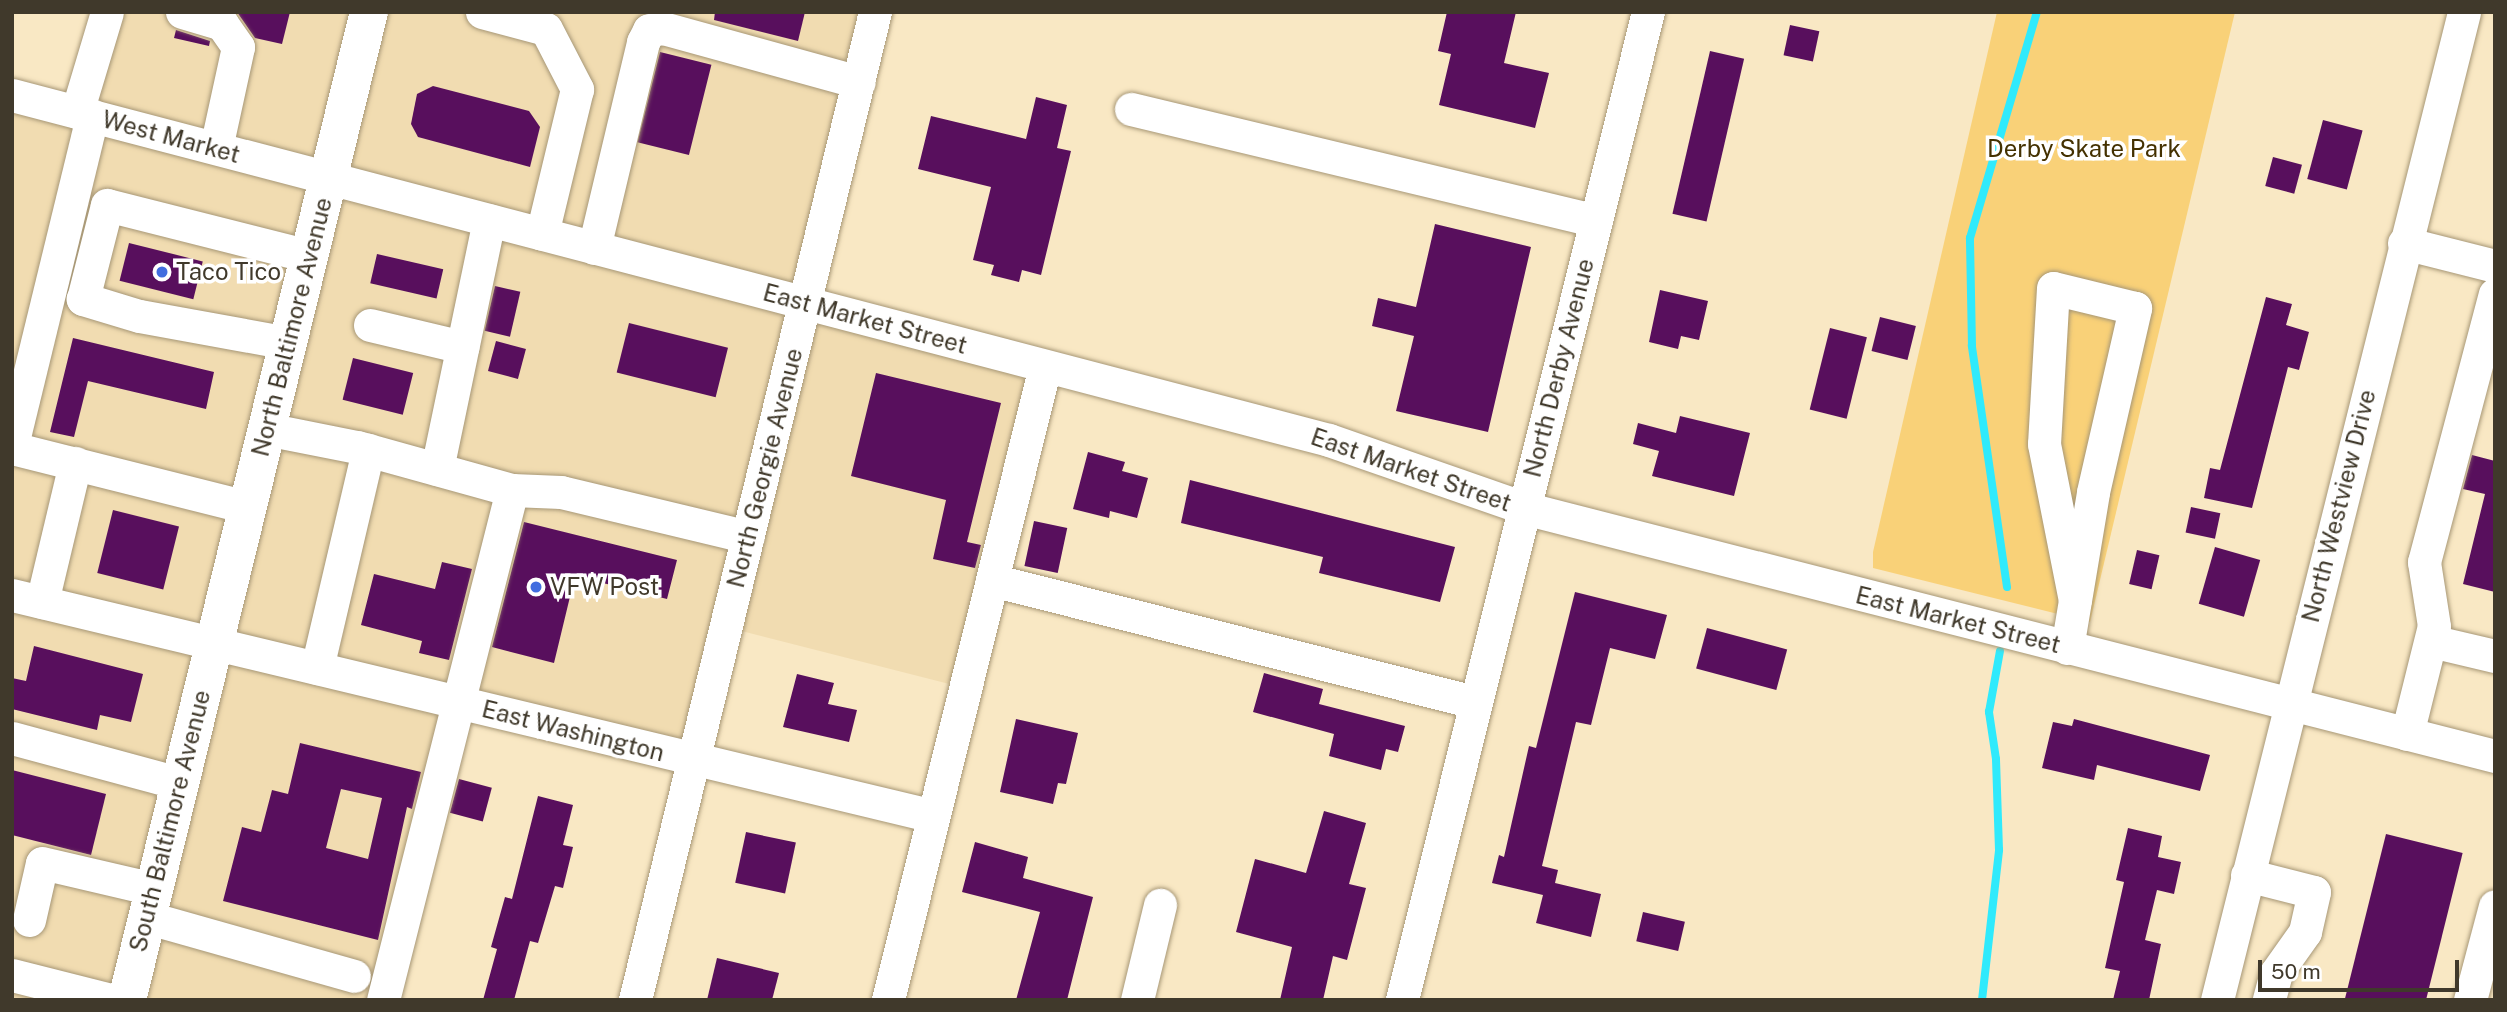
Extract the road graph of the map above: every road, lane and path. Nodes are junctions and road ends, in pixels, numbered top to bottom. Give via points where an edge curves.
1 (107, 12) edge
2 (182, 12) edge
3 (369, 12) edge
4 (482, 12) edge
5 (875, 12) edge
6 (1648, 12) edge
7 (2464, 12) edge
8 (859, 82) junction
9 (12, 95) edge
10 (1131, 109) dead end
11 (84, 114) junction
12 (216, 148) junction
13 (329, 178) junction
14 (489, 220) junction
15 (1595, 221) junction
16 (542, 234) junction
17 (2404, 243) junction
18 (594, 248) junction
19 (309, 256) junction
20 (2495, 266) edge
21 (2495, 295) edge
22 (806, 303) junction
23 (370, 325) dead end
24 (288, 343) junction
25 (462, 347) junction
26 (1045, 366) junction
27 (266, 429) junction
28 (12, 446) edge
29 (368, 450) junction
30 (75, 463) junction
31 (437, 469) junction
32 (512, 490) junction
33 (247, 507) junction
34 (1524, 509) junction
35 (748, 537) junction
36 (992, 580) junction
37 (27, 598) edge
38 (2075, 600) junction
39 (2431, 641) junction
40 (213, 642) junction
41 (2067, 648) junction
42 (2495, 656) edge
43 (317, 668) junction
44 (455, 702) junction
45 (1475, 702) junction
46 (2289, 705) junction
47 (2407, 734) junction
48 (12, 738) edge
49 (2495, 756) edge
50 (693, 760) junction
51 (179, 783) junction
52 (933, 816) junction
53 (2247, 875) junction
54 (150, 903) junction
55 (1160, 905) dead end
56 (2495, 906) edge
57 (29, 920) dead end
58 (12, 975) edge
59 (354, 975) dead end
60 (1406, 984) edge
61 (2226, 998) edge
62 (111, 1000) edge
63 (127, 1000) edge
64 (383, 1000) edge
65 (635, 1000) edge
66 (888, 1000) edge
67 (1138, 1000) edge
68 (2269, 1000) edge
69 (2470, 1000) edge

1 - 11 street
2 - 12 street via 222,24 238,47
3 - 13 main road, North Baltimore Avenue
4 - 16 street via 546,29 577,89
5 - 8 street, North Georgie Avenue
6 - 15 street, North Derby Avenue
7 - 17 street, North Westview Drive
8 - 18 street via 663,28 649,30
8 - 22 street, North Georgie Avenue
9 - 11 street, West Market
10 - 15 street
11 - 12 street, West Market
11 - 28 street
12 - 13 street, West Market
13 - 14 street, East Market Street
13 - 19 main road, North Baltimore Avenue
14 - 16 street, East Market Street
14 - 25 street
15 - 34 street, North Derby Avenue
16 - 18 street, East Market Street
17 - 20 street
17 - 46 street, North Westview Drive
18 - 22 street, East Market Street
19 - 24 main road, North Baltimore Avenue
19 - 24 street via 107,205 83,299 139,316
21 - 39 street via 2424,562 2434,626
22 - 26 street, East Market Street
22 - 35 street, North Georgie Avenue
23 - 25 street
24 - 27 main road, North Baltimore Avenue
25 - 31 street
26 - 34 street, East Market Street via 1329,440
26 - 36 street
27 - 29 street
27 - 33 main road, North Baltimore Avenue
28 - 30 street
29 - 31 street
29 - 43 street
30 - 33 street
30 - 37 street
31 - 32 street
32 - 35 street via 561,492
32 - 44 street
33 - 40 main road, North Baltimore Avenue
34 - 41 street, East Market Street
34 - 45 street, North Derby Avenue
35 - 50 street, North Georgie Avenue
36 - 45 street
36 - 52 street
37 - 40 street, East Washington
38 - 38 street via 2093,492 2135,308 2053,288 2044,444
38 - 41 street
39 - 42 street
39 - 47 street
40 - 43 street, East Washington
40 - 51 main road, South Baltimore Avenue
41 - 46 street, East Market Street
43 - 44 street, East Washington
44 - 50 street, East Washington
44 - 64 street
45 - 60 street, North Derby Avenue
46 - 47 street, East Market Street
46 - 53 street, North Westview Drive
47 - 49 street, East Market Street
48 - 51 street
50 - 52 street, East Washington
50 - 65 street, North Georgie Avenue
51 - 54 main road, South Baltimore Avenue
52 - 66 street
53 - 61 street, North Westview Drive
53 - 68 street via 2314,892 2305,932 2276,973
54 - 57 street via 42,863
54 - 59 street
54 - 63 main road, South Baltimore Avenue
55 - 67 street
56 - 69 street
58 - 62 street

